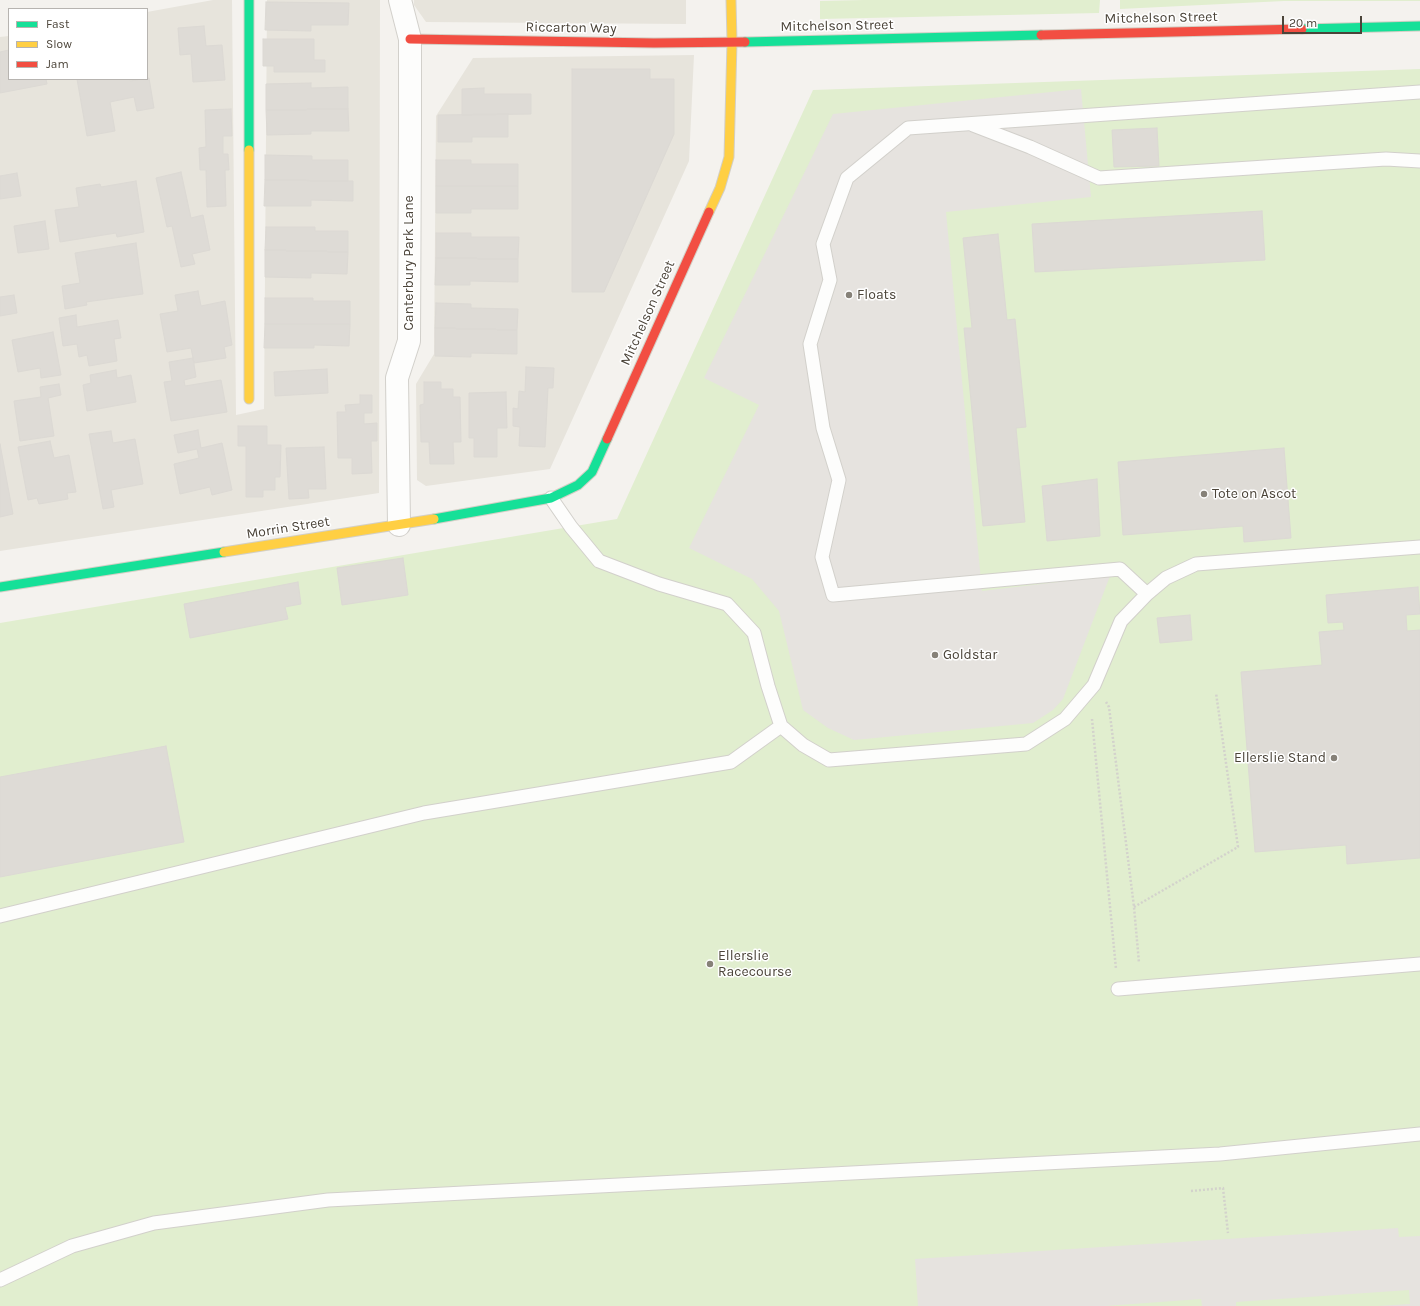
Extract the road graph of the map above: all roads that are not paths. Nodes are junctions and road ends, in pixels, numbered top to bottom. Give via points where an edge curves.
1 (249, 0) edge
2 (400, 0) edge
3 (731, 0) edge
4 (1420, 26) edge
5 (410, 39) junction
6 (732, 42) junction
7 (1420, 92) edge
8 (969, 123) junction
9 (1420, 161) edge
10 (249, 399) dead end
11 (578, 485) joint
12 (551, 498) junction
13 (399, 525) junction
14 (1420, 546) edge
15 (0, 587) edge
16 (1147, 594) junction
17 (781, 726) junction
18 (0, 916) edge
19 (1420, 964) edge
20 (1118, 989) road end
21 (1420, 1134) edge
22 (0, 1280) edge

1 - 10 street
2 - 5 street, Canterbury Park Lane
3 - 6 street
4 - 6 street, Mitchelson Street
5 - 6 street, Riccarton Way
5 - 13 street, Canterbury Park Lane via 409,341 397,378
6 - 11 street, Mitchelson Street via 729,157 720,188 592,472
7 - 8 lane
8 - 9 lane via 1098,178 1386,159
8 - 16 lane via 908,128 847,178 823,244 830,280 810,344 823,428 839,480 822,557 834,595 1120,569
11 - 12 street, Morrin Street
12 - 13 street, Morrin Street
12 - 17 lane via 599,561 659,584 727,604 754,633
13 - 15 street, Morrin Street
14 - 16 lane via 1196,564 1166,578
16 - 17 lane via 1121,621 1090,690 1065,719 1026,744 829,760 803,745
17 - 18 lane via 731,762 424,813
19 - 20 lane
21 - 22 lane via 1220,1154 328,1200 154,1223 72,1246

